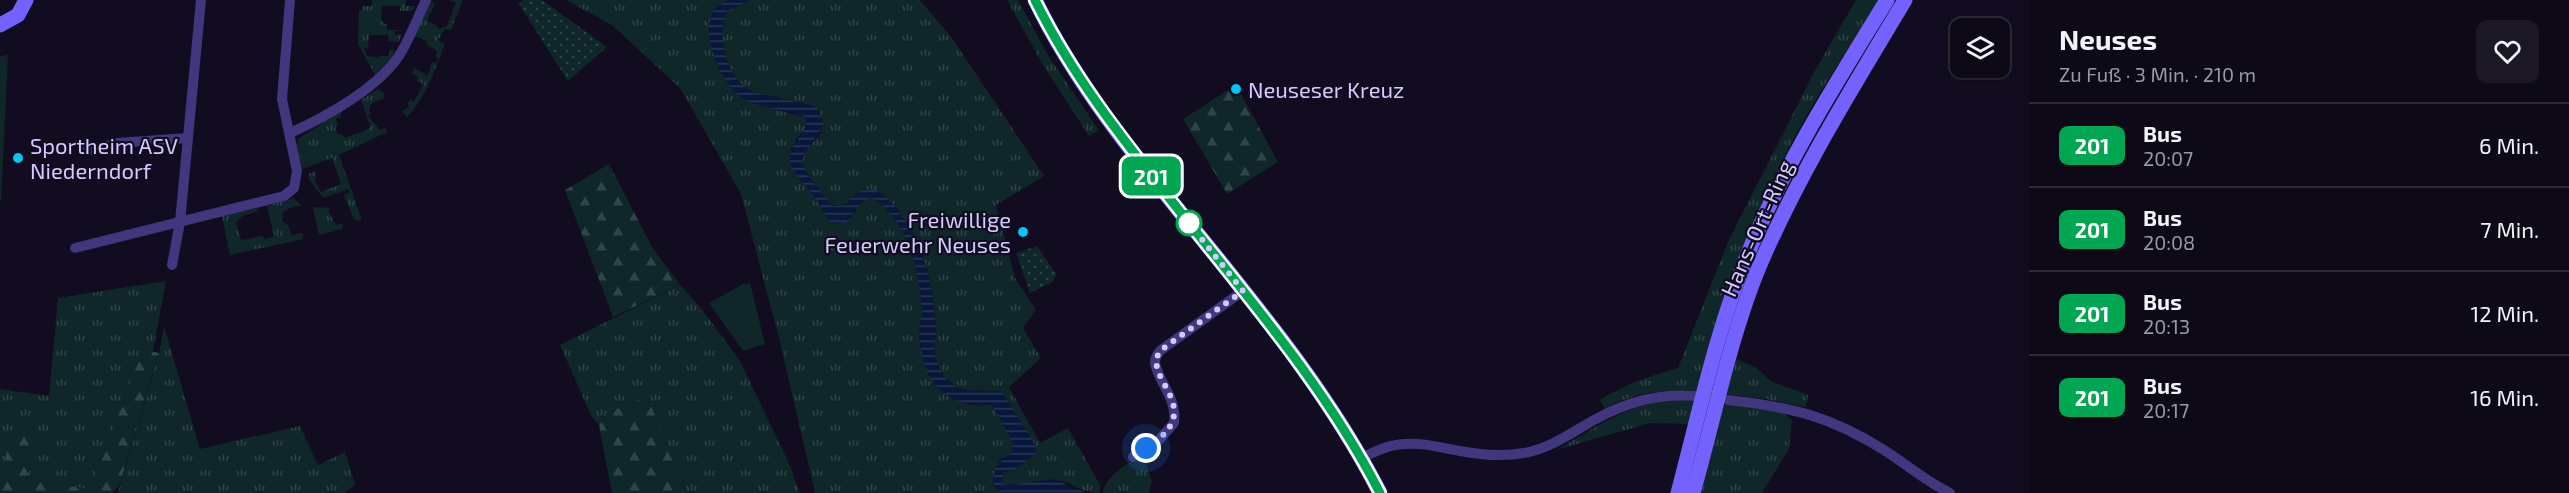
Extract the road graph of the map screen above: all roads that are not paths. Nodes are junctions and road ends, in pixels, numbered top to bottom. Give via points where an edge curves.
1 (26, 0) edge
2 (201, 0) edge
3 (290, 0) edge
4 (426, 0) edge
5 (1035, 0) edge
6 (1887, 0) edge
7 (1905, 0) edge
8 (0, 25) edge
9 (290, 133) junction
10 (188, 138) junction
11 (86, 152) dead end
12 (180, 222) junction
13 (75, 248) dead end
14 (172, 265) dead end
15 (1243, 291) junction
16 (1695, 396) dead end
17 (1728, 400) dead end
18 (1133, 457) dead end
19 (1361, 458) junction
20 (1380, 493) edge
21 (1678, 493) edge
22 (1693, 493) edge
23 (1950, 493) edge

1 - 8 main road via 18,15
2 - 10 street
3 - 9 street via 282,99
4 - 9 street via 401,52 380,80 316,122
5 - 15 main road via 1111,125
6 - 21 main road, Hans-Ort-Ring via 1809,127 1746,258 1726,316
7 - 22 main road, Hans-Ort-Ring via 1819,144 1788,201 1759,268
9 - 12 street via 297,171 294,188 284,196
10 - 11 street via 117,143
10 - 12 street
12 - 13 street
12 - 14 street
15 - 18 street via 1156,357 1155,365 1170,396 1174,423 1159,440
15 - 19 main road via 1308,375
16 - 19 street via 1676,394 1638,400 1565,438 1526,452 1484,455 1405,444
17 - 23 street via 1800,410 1834,423
19 - 20 main road

